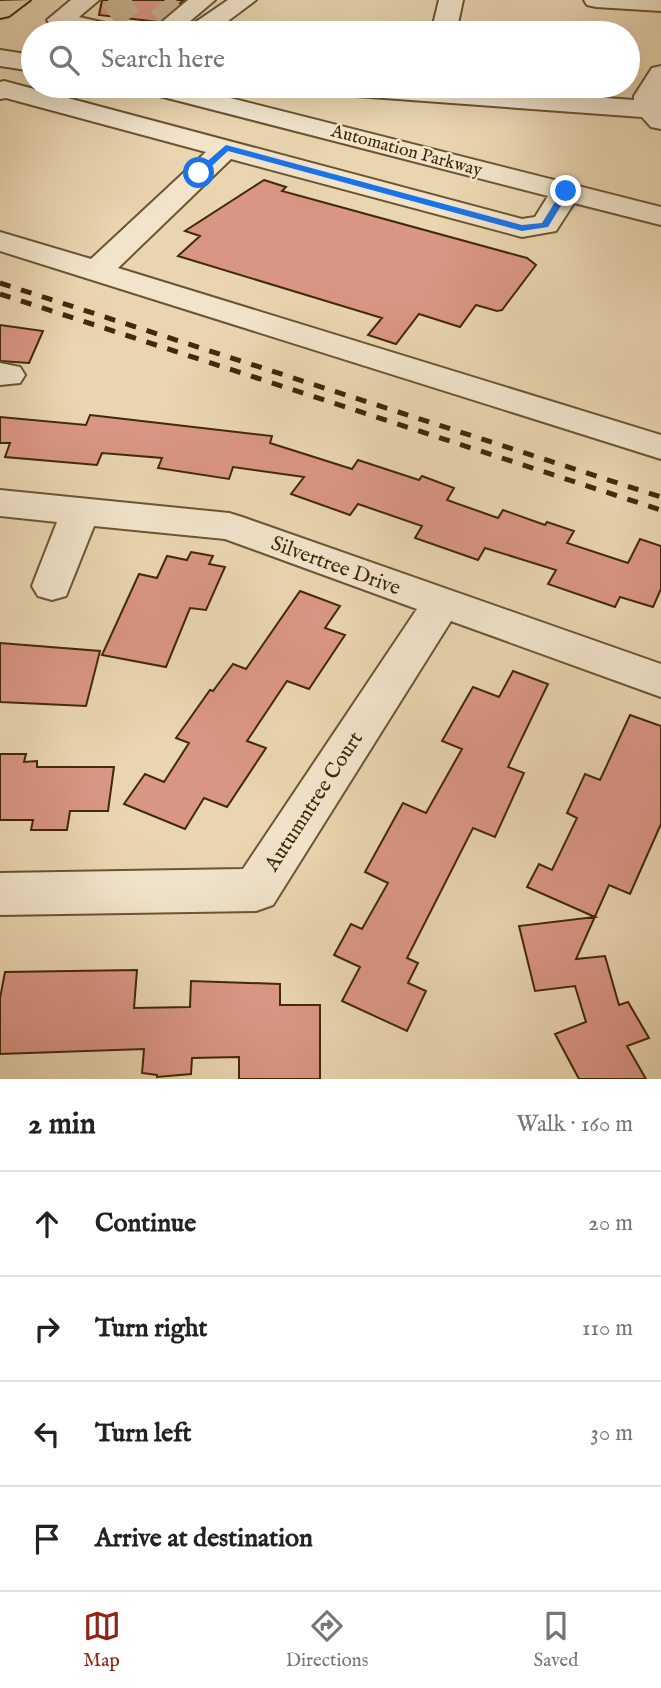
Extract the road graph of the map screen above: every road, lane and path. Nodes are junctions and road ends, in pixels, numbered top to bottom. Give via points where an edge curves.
1 (18, 0) edge
2 (203, 0) edge
3 (244, 0) edge
4 (450, 0) edge
5 (596, 0) edge
6 (661, 4) edge
7 (0, 11) edge
8 (124, 21) edge
9 (213, 21) edge
10 (446, 21) edge
11 (0, 58) edge
12 (21, 61) edge
13 (661, 74) edge
14 (0, 91) edge
15 (21, 94) edge
16 (38, 98) edge
17 (203, 98) edge
18 (430, 98) edge
19 (505, 98) edge
20 (655, 115) edge
21 (298, 121) junction
22 (414, 133) junction
23 (226, 148) junction
24 (264, 158) junction
25 (566, 191) junction
26 (661, 216) edge
27 (0, 241) edge
28 (97, 271) junction
29 (661, 447) edge
30 (0, 503) edge
31 (80, 511) junction
32 (52, 586) dead end
33 (442, 604) junction
34 (661, 681) edge
35 (0, 894) edge

1 - 7 main road
2 - 8 street
3 - 9 street
4 - 10 street
5 - 6 street
11 - 12 street
13 - 20 street via 647,96
14 - 15 street
16 - 23 street
17 - 21 street, Automation Parkway
18 - 22 street
19 - 20 street
21 - 22 street, Automation Parkway
21 - 24 street
22 - 25 street, Automation Parkway
23 - 24 street
23 - 28 street
24 - 25 street via 522,228 545,225
25 - 26 street, Automation Parkway
27 - 28 street
28 - 29 street
30 - 31 street, Silvertree Drive
31 - 32 street
31 - 33 street, Silvertree Drive via 229,526
33 - 34 street, Silvertree Drive
33 - 35 street, Autumntree Court via 256,890

